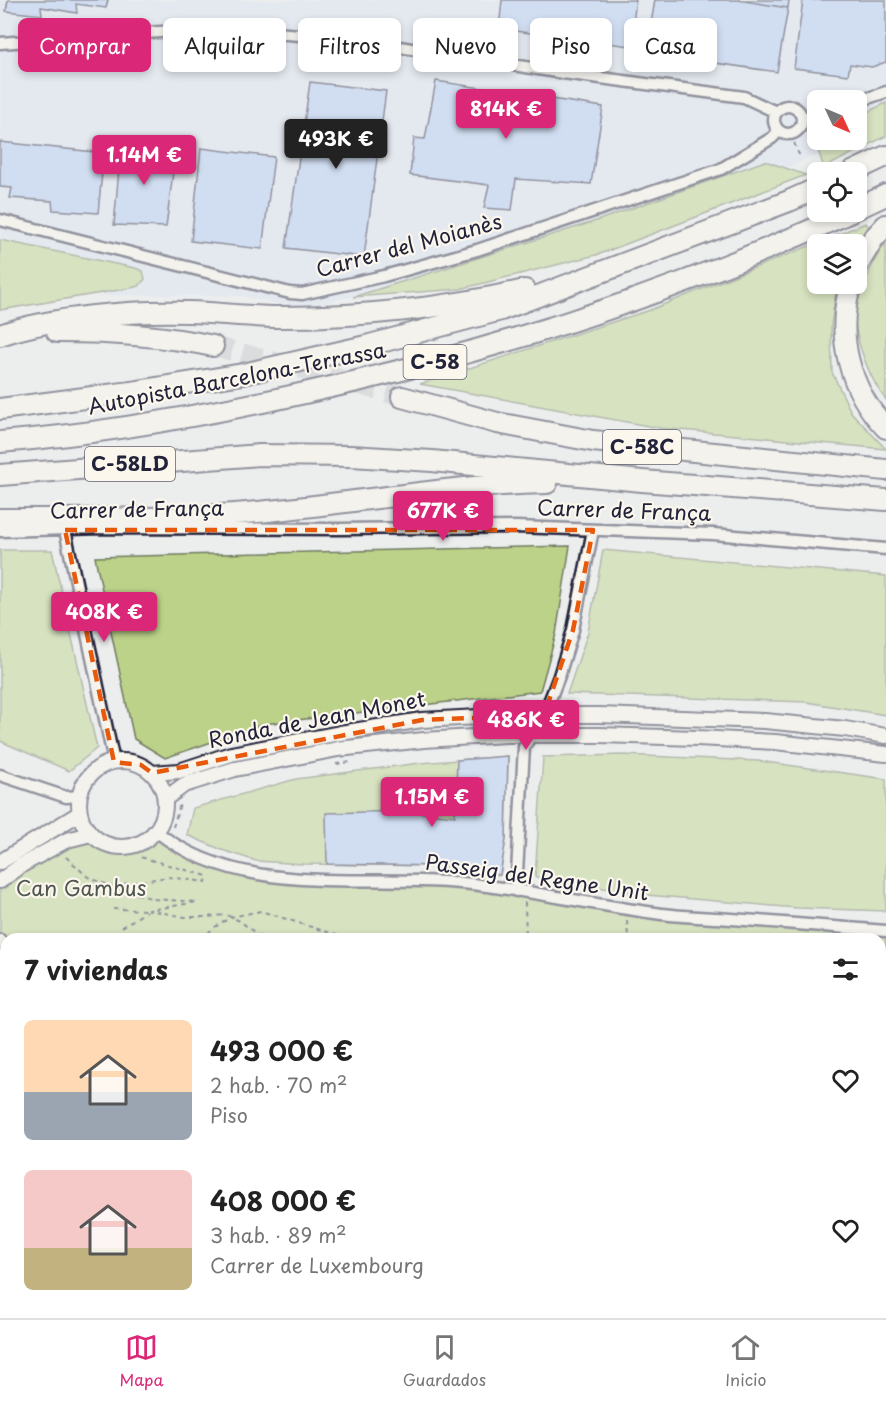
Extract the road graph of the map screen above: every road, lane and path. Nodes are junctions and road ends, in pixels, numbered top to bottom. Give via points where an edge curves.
1 (0, 43) edge
2 (886, 92) edge
3 (867, 98) edge
4 (776, 112) junction
5 (807, 117) edge
6 (802, 118) junction
7 (779, 131) junction
8 (792, 134) junction
9 (886, 156) edge
10 (801, 158) dead end
11 (867, 165) edge
12 (807, 192) edge
13 (886, 195) edge
14 (867, 204) edge
15 (0, 220) edge
16 (827, 222) edge
17 (886, 225) edge
18 (867, 249) edge
19 (604, 272) junction
20 (849, 294) edge
21 (0, 336) edge
22 (213, 346) tunnel mouth
23 (402, 397) tunnel mouth
24 (0, 409) edge
25 (886, 428) edge
26 (0, 442) edge
27 (260, 455) joint
28 (886, 470) edge
29 (0, 475) edge
30 (642, 481) junction
31 (886, 500) edge
32 (0, 519) edge
33 (65, 530) junction
34 (593, 530) junction
35 (0, 531) edge
36 (886, 549) edge
37 (544, 715) junction
38 (532, 735) junction
39 (886, 736) edge
40 (886, 754) edge
41 (114, 762) junction
42 (152, 773) junction
43 (0, 775) edge
44 (80, 796) junction
45 (165, 799) junction
46 (80, 813) junction
47 (156, 831) junction
48 (91, 834) junction
49 (63, 854) dead end
50 (137, 856) dead end
51 (0, 862) edge
52 (0, 881) edge
53 (110, 886) junction
54 (79, 887) dead end
55 (516, 891) junction
56 (525, 902) dead end
57 (113, 909) dead end
58 (149, 910) junction
59 (231, 917) junction
60 (627, 921) dead end
61 (122, 927) dead end
62 (886, 931) edge
63 (208, 933) edge
64 (254, 933) edge
65 (330, 933) edge
66 (526, 933) edge
67 (628, 933) edge

1 - 4 street via 189,30 327,37 744,97
2 - 3 street
4 - 6 street via 791,106
4 - 7 street via 774,121
5 - 6 street
6 - 8 street via 799,129
7 - 8 street
7 - 15 street, Carrer del Moianès via 721,169 477,250 302,294
8 - 10 path
9 - 11 highway
12 - 19 highway, Autopista Barcelona-Terrassa / C-58
13 - 14 highway
16 - 26 highway, Autopista Barcelona-Terrassa / C-58 via 615,307 405,370 144,424
17 - 18 highway
19 - 21 highway via 489,298 412,308 287,317 139,313 21,327
19 - 24 highway, Autopista Barcelona-Terrassa / C-58 via 501,310 366,346 232,375
20 - 25 highway via 846,350 852,373 861,395
21 - 22 highway via 97,332 164,337
23 - 28 highway, C-58C via 497,423 593,441
27 - 29 highway, C-58LD
27 - 30 highway, C-58C via 432,461
30 - 31 highway, C-58C
30 - 32 highway via 508,484 210,517
33 - 34 street, Carrer de França
33 - 35 street, Carrer de França
33 - 41 street
34 - 36 street, Carrer de França via 713,534
34 - 37 street via 573,630
37 - 38 street
37 - 39 street, Ronda de Jean Monet via 777,722
37 - 42 street, Ronda de Jean Monet via 412,722 231,754 180,771
38 - 40 street, Ronda de Jean Monet via 775,742
38 - 45 street, Ronda de Jean Monet via 338,749 235,769 184,785
38 - 55 street via 524,747
41 - 42 street via 134,763
41 - 44 street via 92,774
42 - 45 street
43 - 44 street via 66,797
44 - 46 street
45 - 47 street via 164,816
46 - 48 street
46 - 51 street
47 - 48 street via 130,847 103,843
47 - 55 street, Passeig del Regne Unit via 175,847 215,864 259,874 471,884
48 - 52 street via 67,840
49 - 53 path via 88,878
50 - 53 path via 207,876 206,882 168,877
53 - 54 path
53 - 58 path via 154,899 197,902
55 - 62 street, Passeig del Regne Unit via 657,914
56 - 66 path
57 - 58 path
58 - 59 path via 185,917
58 - 61 path
59 - 63 path
59 - 64 path
59 - 65 path via 261,911
60 - 67 path

